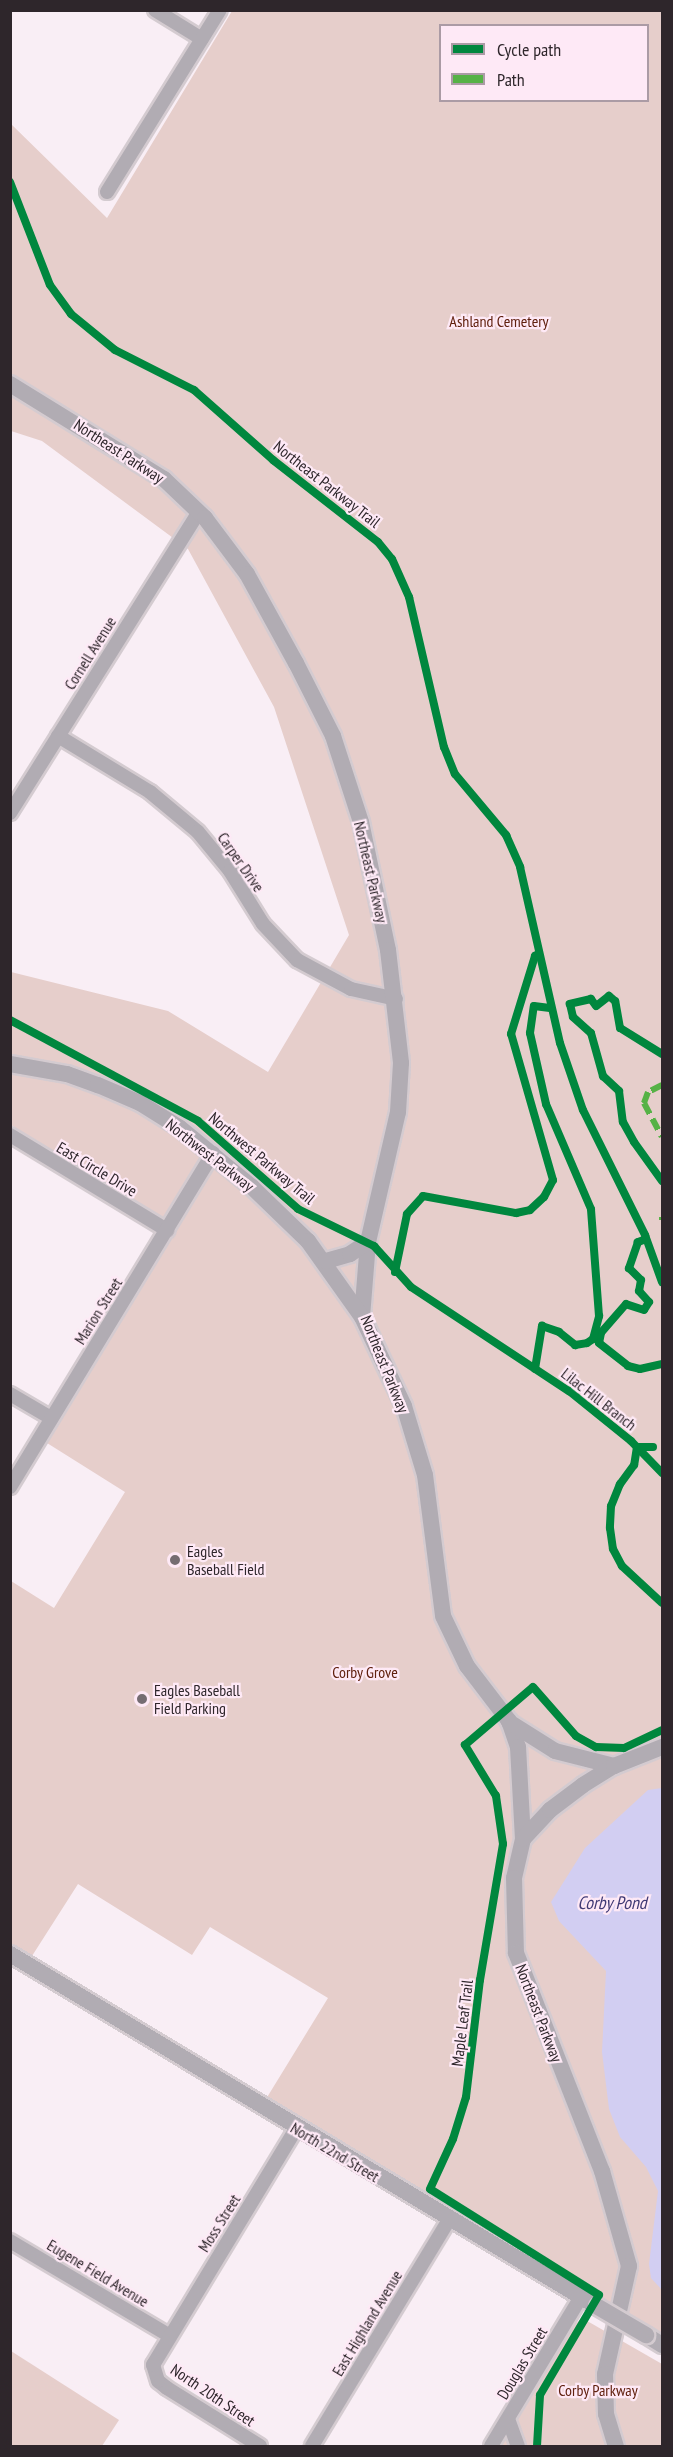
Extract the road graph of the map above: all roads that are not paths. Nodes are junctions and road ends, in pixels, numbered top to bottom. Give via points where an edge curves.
1 (155, 10) edge
2 (220, 10) edge
3 (202, 39) junction
4 (107, 192) dead end
5 (10, 384) edge
6 (199, 512) junction
7 (58, 736) junction
8 (10, 813) edge
9 (396, 999) junction
10 (10, 1064) edge
11 (10, 1135) edge
12 (213, 1153) junction
13 (167, 1230) junction
14 (368, 1242) junction
15 (326, 1261) junction
16 (362, 1317) junction
17 (10, 1394) edge
18 (51, 1419) junction
19 (10, 1487) edge
20 (509, 1721) junction
21 (663, 1747) edge
22 (614, 1766) junction
23 (523, 1839) junction
24 (10, 1954) edge
25 (296, 2129) junction
26 (450, 2218) junction
27 (10, 2241) edge
28 (581, 2297) junction
29 (168, 2335) junction
30 (663, 2345) edge
31 (508, 2419) junction
32 (260, 2446) edge
33 (312, 2446) edge
34 (491, 2446) edge
35 (518, 2446) edge
36 (616, 2446) edge

1 - 3 street
2 - 3 street
3 - 4 street
5 - 6 street, Northeast Parkway via 146,467
6 - 7 street, Cornell Avenue
6 - 9 street, Northeast Parkway via 247,574 333,736 361,822
7 - 8 street, Cornell Avenue
7 - 9 street, Carper Drive via 150,792 198,832 230,871 263,924 297,960 351,989
9 - 14 street, Northeast Parkway via 401,1063 398,1112
10 - 12 street, Northwest Parkway via 67,1074 140,1103
11 - 13 street, East Circle Drive
12 - 13 street, Marion Street
12 - 15 street, Northwest Parkway
13 - 18 street, Marion Street
14 - 15 street via 350,1254
14 - 16 street, Northeast Parkway
15 - 16 street, Northwest Parkway
16 - 20 street, Northeast Parkway via 404,1406 425,1475 443,1616 467,1666
17 - 18 street
18 - 19 street, Marion Street
20 - 22 street via 555,1751
20 - 23 street, Northeast Parkway via 518,1747 523,1786
21 - 22 street
22 - 23 street via 550,1810
23 - 36 street, Northeast Parkway via 514,1878 516,1953 602,2171 629,2266 605,2374 606,2414
24 - 25 street, North 22nd Street
25 - 26 street, North 22nd Street
25 - 29 street, Moss Street
26 - 28 street, North 22nd Street
26 - 33 street, East Highland Avenue
27 - 29 street, Eugene Field Avenue
28 - 30 street, North 22nd Street, bridge
28 - 31 street, Douglas Street
29 - 32 street, North 20th Street via 153,2365 158,2380
31 - 34 street, Douglas Street
31 - 35 street

